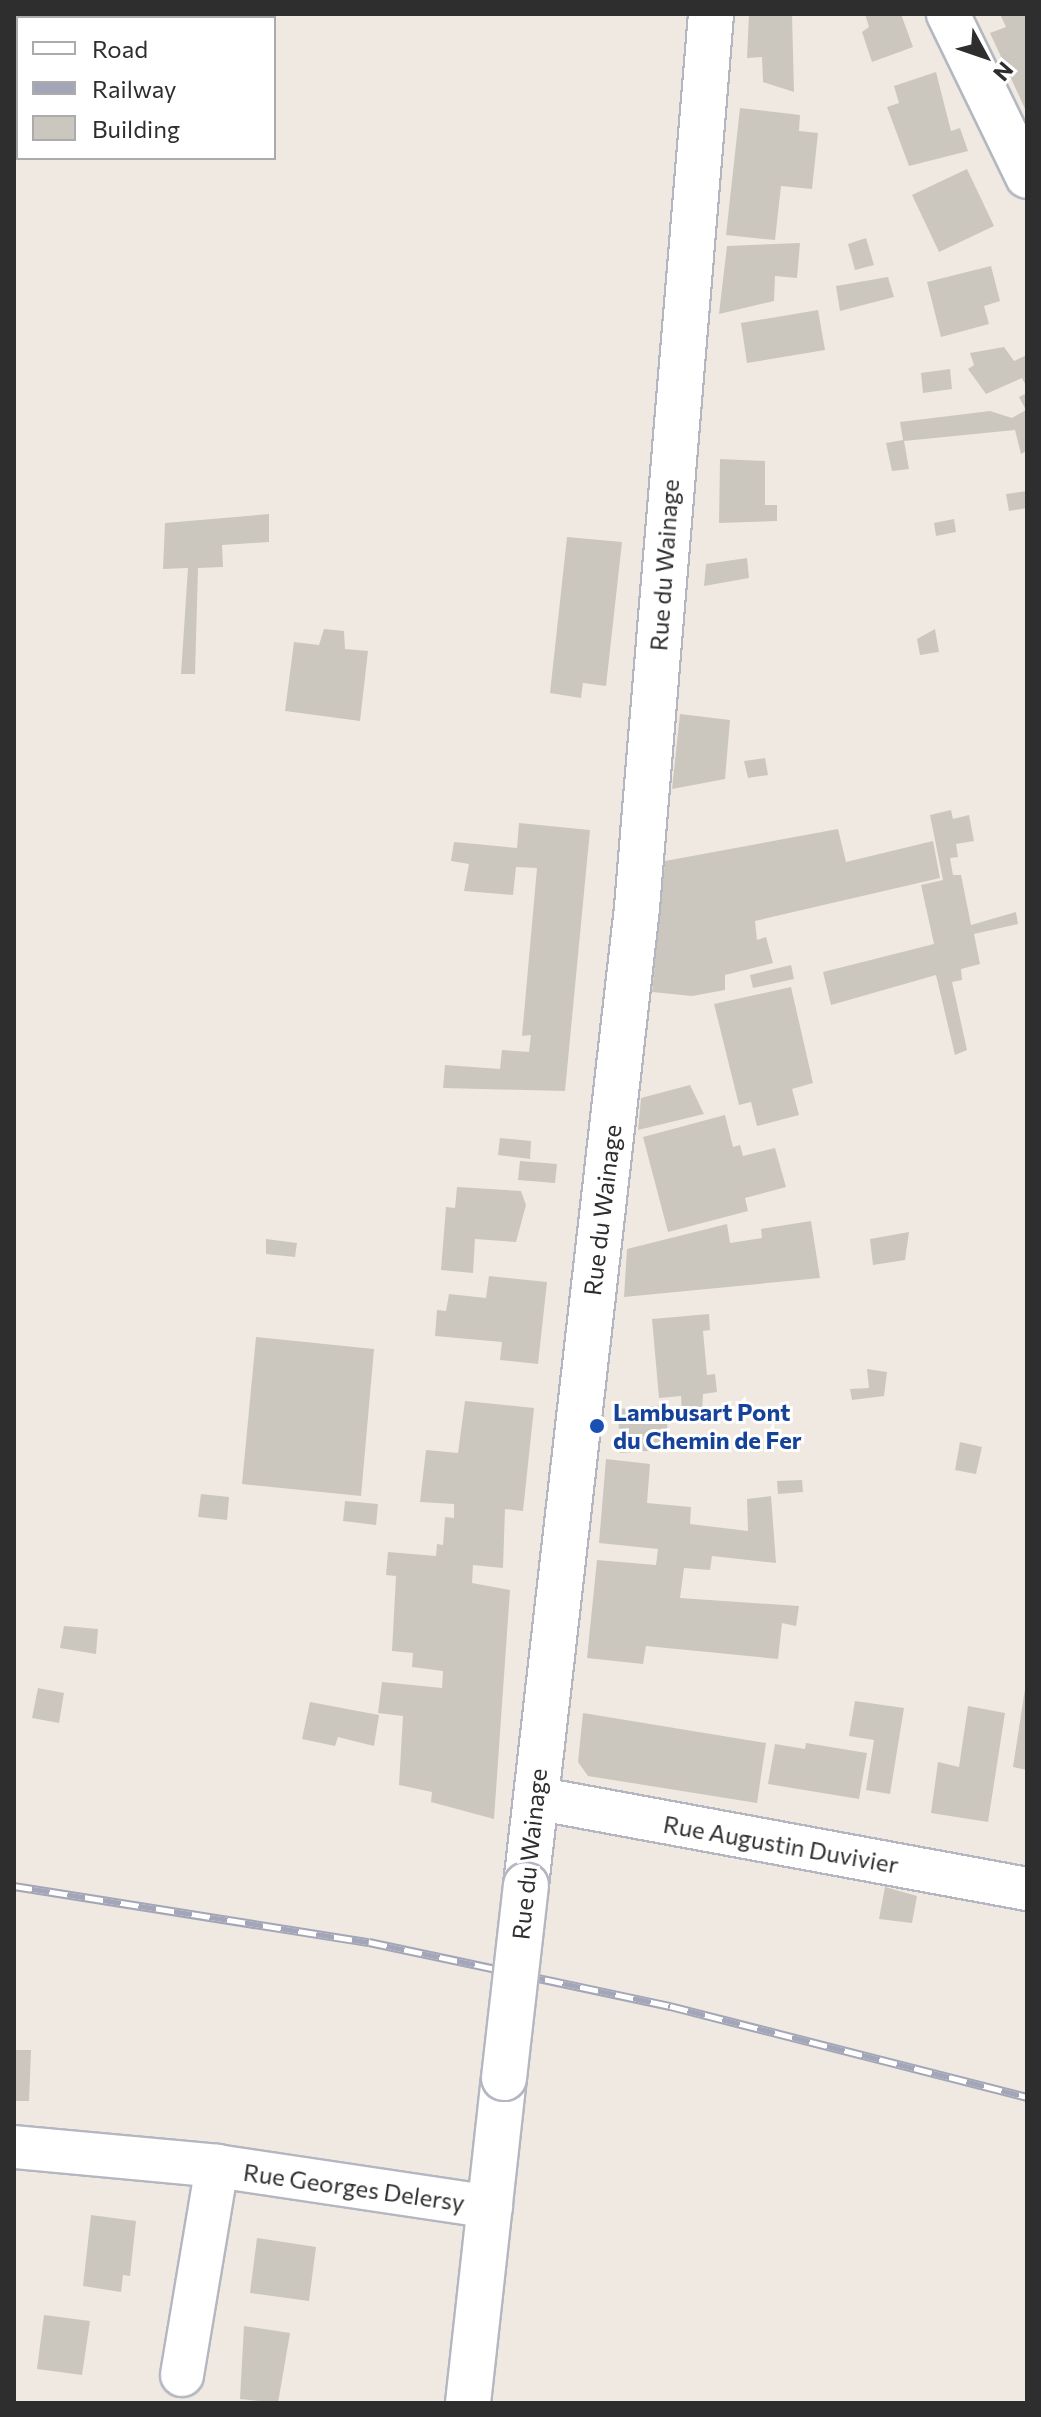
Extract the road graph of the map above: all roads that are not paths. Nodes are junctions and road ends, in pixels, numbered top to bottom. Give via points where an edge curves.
1 (711, 14) edge
2 (948, 14) edge
3 (1027, 177) edge
4 (535, 1798) junction
5 (1027, 1889) edge
6 (14, 2147) edge
7 (217, 2166) junction
8 (491, 2207) junction
9 (182, 2375) dead end
10 (468, 2403) edge

1 - 4 main road, Rue du Wainage via 637,907
2 - 3 street
4 - 5 street, Rue Augustin Duvivier
4 - 8 main road, Rue du Wainage, bridge
6 - 7 street, Rue Georges Delersy
7 - 8 street, Rue Georges Delersy
7 - 9 street, Rue Georges Delersy
8 - 10 main road, Rue du Wainage

